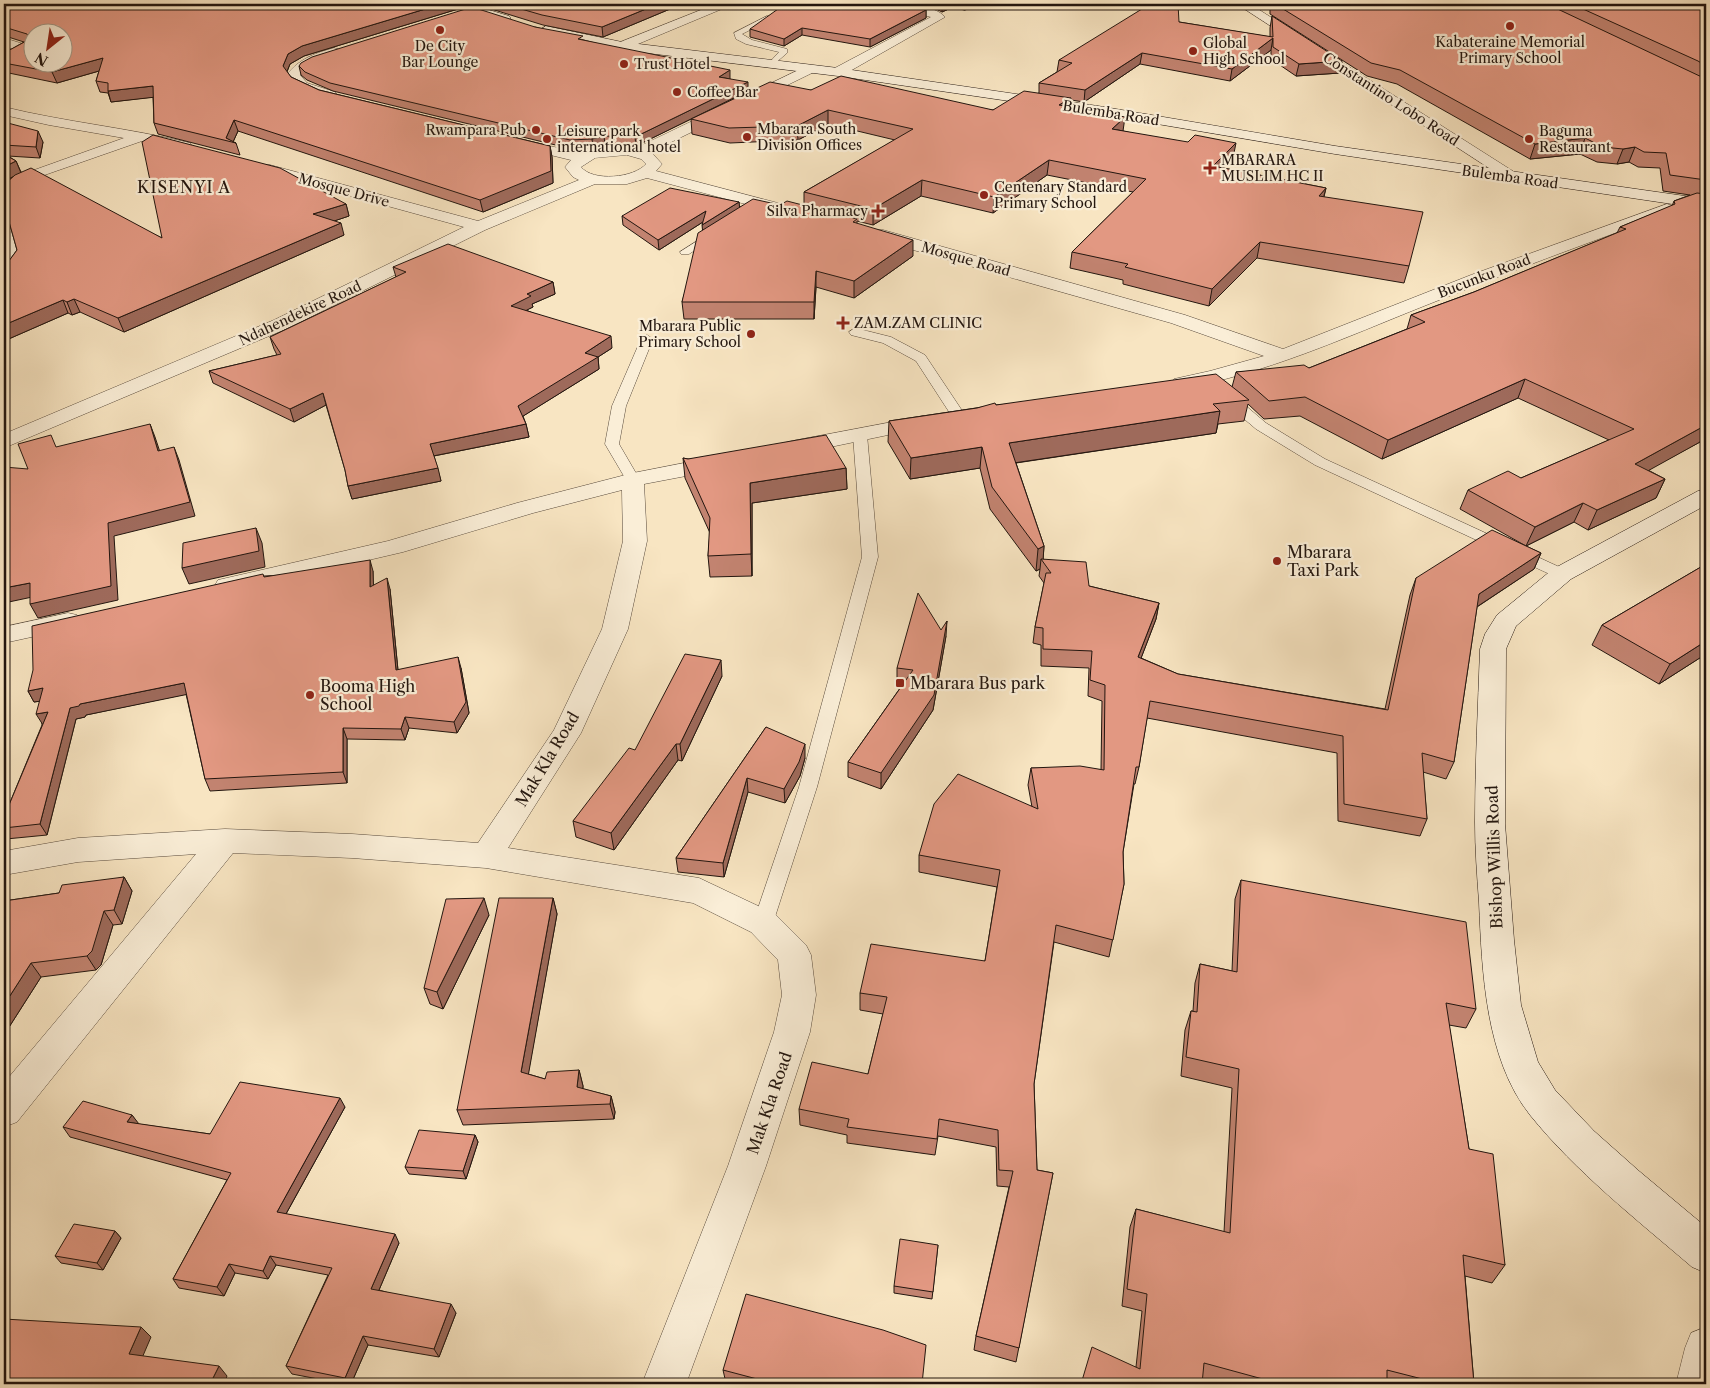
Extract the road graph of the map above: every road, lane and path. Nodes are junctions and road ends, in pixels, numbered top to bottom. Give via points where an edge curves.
1 (458, 4) edge
2 (725, 4) edge
3 (890, 4) edge
4 (1243, 4) edge
5 (474, 9) junction
6 (448, 17) edge
7 (766, 18) edge
8 (516, 22) edge
9 (533, 27) edge
10 (4, 42) edge
11 (622, 46) junction
12 (348, 48) edge
13 (4, 60) edge
14 (772, 64) junction
15 (808, 69) junction
16 (838, 72) junction
17 (343, 99) edge
18 (4, 111) edge
19 (142, 137) junction
20 (500, 139) edge
21 (199, 150) edge
22 (638, 153) junction
23 (584, 158) junction
24 (248, 163) edge
25 (646, 173) junction
26 (1514, 178) junction
27 (594, 179) junction
28 (4, 191) edge
29 (1688, 202) junction
30 (761, 203) junction
31 (1706, 204) edge
32 (746, 213) edge
33 (799, 213) edge
34 (479, 226) junction
35 (723, 228) edge
36 (856, 228) edge
37 (4, 231) edge
38 (685, 252) dead end
39 (4, 272) edge
40 (855, 332) dead end
41 (646, 339) dead end
42 (1282, 356) junction
43 (1205, 379) junction
44 (1156, 386) edge
45 (988, 411) edge
46 (958, 415) junction
47 (860, 435) junction
48 (4, 442) edge
49 (633, 480) junction
50 (1706, 496) edge
51 (1562, 574) junction
52 (204, 590) edge
53 (90, 616) edge
54 (4, 635) edge
55 (225, 841) junction
56 (486, 856) junction
57 (4, 863) edge
58 (763, 923) junction
59 (4, 1110) edge
60 (1706, 1253) edge
61 (1706, 1348) edge
62 (664, 1384) edge
63 (1698, 1384) edge

1 - 5 street
2 - 11 street
3 - 16 street via 934,13 939,17
4 - 26 street, Constantino Lobo Road
5 - 6 street
5 - 8 street
7 - 14 lane via 738,33 739,37 750,42 784,51
9 - 11 street, Bulemba Road
10 - 13 street via 26,49
11 - 14 street, Bulemba Road
12 - 17 street via 309,61 297,68 293,75 302,86
14 - 15 street, Bulemba Road
15 - 16 street, Bulemba Road
15 - 22 street
16 - 26 street, Bulemba Road via 1098,110
18 - 19 street
19 - 21 street
19 - 28 street via 14,182
20 - 23 street
22 - 23 street via 616,151
22 - 25 street via 647,156 654,164
23 - 27 street via 576,162 575,172
24 - 34 street, Mosque Drive
25 - 27 street via 626,179
25 - 30 street
26 - 29 street, Bulemba Road
27 - 34 street, Ndahendekire Road
29 - 31 street, Bulemba Road
29 - 42 street, Bucunku Road via 1499,269
30 - 32 lane
30 - 33 street
34 - 48 street, Ndahendekire Road via 281,324
35 - 38 lane
36 - 42 street, Mosque Road via 1178,319
37 - 39 street via 12,263
40 - 46 lane via 887,340 922,358
41 - 49 lane via 619,406 612,444
42 - 43 street
43 - 44 street
43 - 51 lane via 1261,426 1320,462
45 - 46 street
46 - 47 street
47 - 49 street
47 - 58 lane via 870,557 808,787
49 - 52 street via 394,547
49 - 56 street, Mak Kla Road via 635,541 615,629 567,733
50 - 51 street, Bishop Willis Road
51 - 60 street, Bishop Willis Road via 1506,620 1493,649 1490,824 1504,1005 1521,1067 1542,1102 1625,1184
53 - 54 street
55 - 56 street
55 - 57 street via 78,850
55 - 59 street
56 - 58 street, Mak Kla Road via 699,891
58 - 62 street, Mak Kla Road via 794,955 799,995 792,1032 747,1166
61 - 63 street

